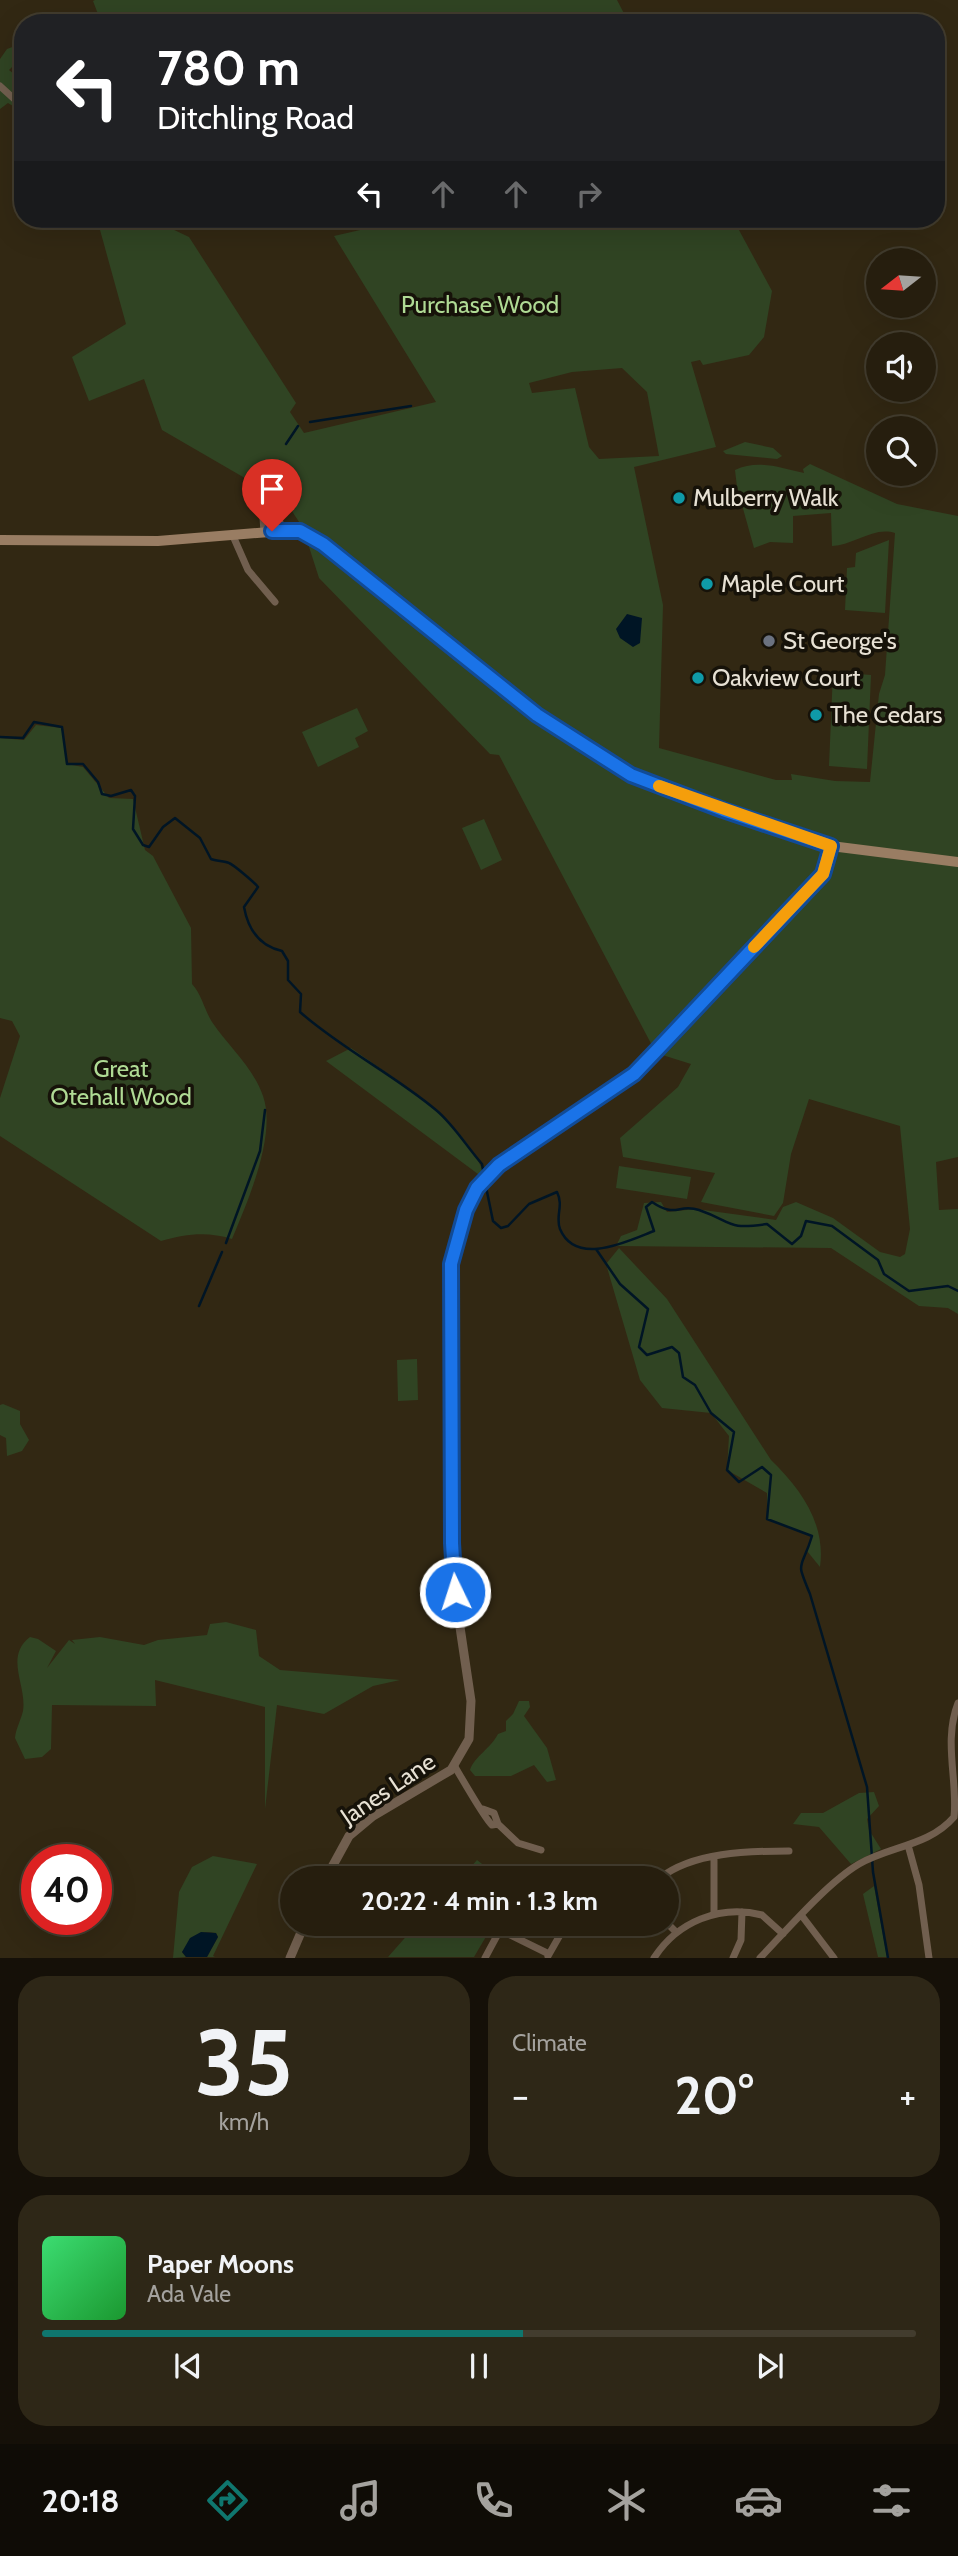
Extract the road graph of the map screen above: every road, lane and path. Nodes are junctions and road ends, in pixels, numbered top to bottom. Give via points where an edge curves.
1 (0, 86) edge
2 (14, 99) edge
3 (282, 531) junction
4 (264, 532) junction
5 (233, 536) junction
6 (0, 540) edge
7 (265, 594) junction
8 (259, 601) dead end
9 (275, 602) dead end
10 (831, 846) junction
11 (958, 862) edge
12 (958, 1703) edge
13 (955, 1749) edge
14 (454, 1765) junction
15 (956, 1819) edge
16 (908, 1845) junction
17 (541, 1850) dead end
18 (789, 1851) dead end
19 (714, 1858) junction
20 (332, 1866) edge
21 (679, 1868) edge
22 (742, 1912) junction
23 (714, 1914) junction
24 (802, 1916) junction
25 (679, 1931) edge
26 (783, 1934) junction
27 (300, 1936) edge
28 (497, 1936) edge
29 (517, 1936) edge
30 (558, 1936) edge
31 (673, 1936) edge
32 (548, 1956) edge
33 (290, 1958) edge
34 (485, 1958) edge
35 (654, 1958) edge
36 (733, 1958) edge
37 (760, 1958) edge
38 (834, 1958) edge
39 (929, 1958) edge

1 - 2 street
3 - 4 main road
3 - 4 street via 278,514 269,512 263,518
3 - 10 main road via 305,533 323,544 537,715 631,775
4 - 5 main road
5 - 6 main road via 64,543
5 - 7 street
7 - 8 street
7 - 9 street
10 - 11 main road
10 - 14 street, Janes Lane via 823,874 634,1074 530,1142 477,1188 466,1210 451,1264 452,1543 473,1718 470,1739
12 - 13 street via 952,1721
13 - 15 street
14 - 17 street via 490,1824 498,1824 518,1843
14 - 20 street, Janes Lane via 360,1826 342,1845
15 - 16 street via 928,1839
16 - 24 street via 867,1860 842,1876
16 - 39 street via 919,1885
18 - 19 street
19 - 21 street
19 - 23 street
22 - 23 street
22 - 26 street via 762,1915
22 - 36 street via 741,1940
23 - 25 street
24 - 26 street
24 - 38 street
26 - 37 street
27 - 33 street
28 - 34 street
29 - 32 street
30 - 32 street
31 - 35 street

